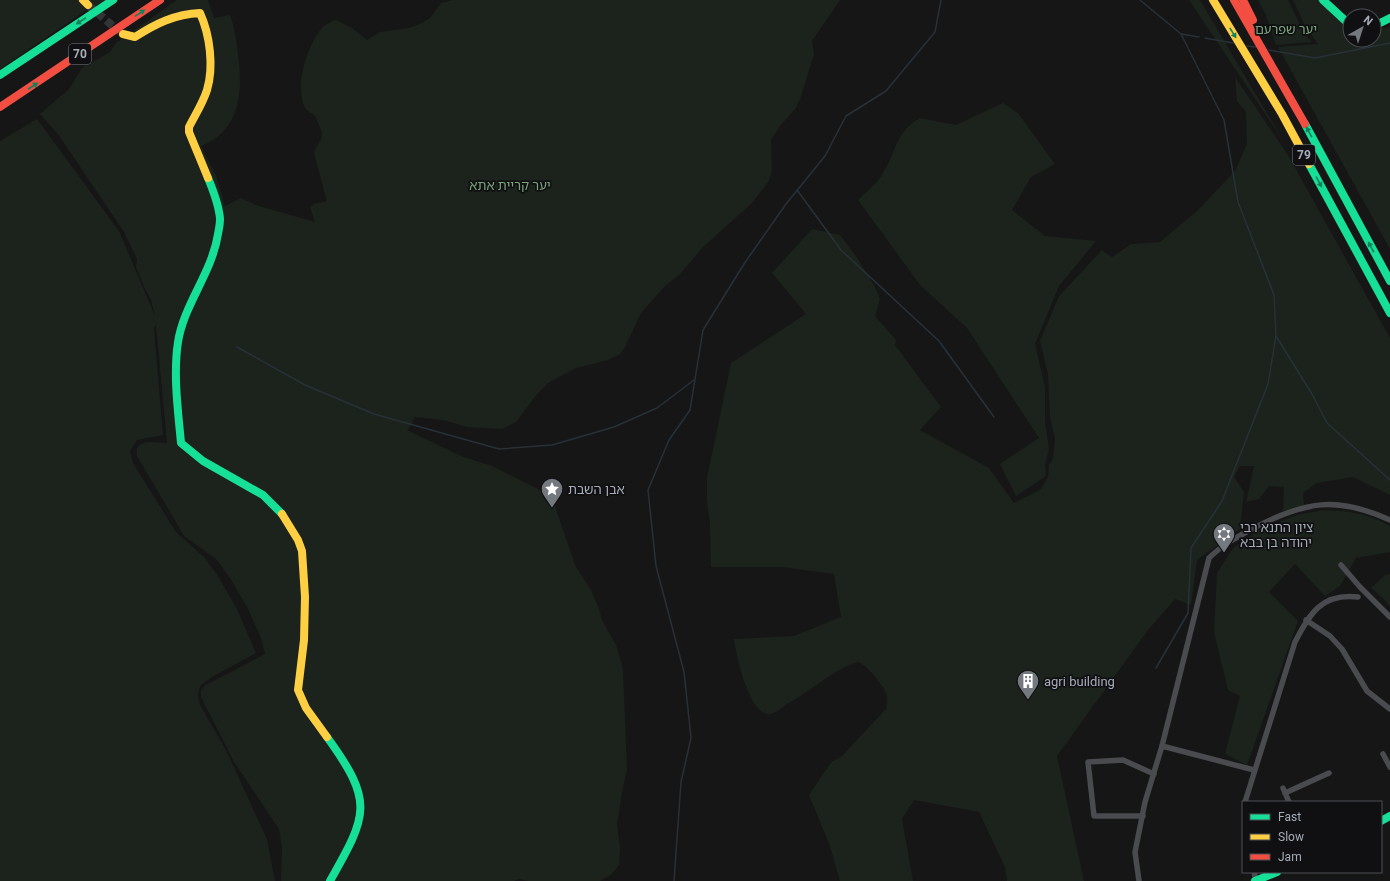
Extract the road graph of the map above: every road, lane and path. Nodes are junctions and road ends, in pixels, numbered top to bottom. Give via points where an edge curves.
1 (113, 0) edge
2 (160, 0) edge
3 (1213, 0) edge
4 (1234, 0) edge
5 (1243, 0) edge
6 (1323, 0) edge
7 (1337, 13) junction
8 (1342, 16) edge
9 (1342, 19) edge
10 (123, 34) tunnel mouth
11 (0, 75) edge
12 (1286, 89) junction
13 (0, 107) edge
14 (1390, 281) edge
15 (1390, 313) edge
16 (1390, 520) edge
17 (1341, 565) dead end
18 (1358, 597) dead end
19 (1390, 617) edge
20 (1306, 620) junction
21 (1390, 709) edge
22 (1162, 746) junction
23 (1383, 754) dead end
24 (1390, 767) edge
25 (1254, 770) junction
26 (1329, 773) dead end
27 (1154, 774) junction
28 (1245, 801) edge
29 (1289, 801) edge
30 (1143, 816) junction
31 (1275, 873) edge
32 (330, 881) edge
33 (1138, 881) edge
34 (1255, 881) edge

1 -> 11 main road, 70
13 -> 2 main road, 70
3 -> 15 main road, 79 via 1278,108
4 - 12 main road, 79
5 - 12 main road
6 - 7 main road
7 - 8 main road
7 - 9 main road
10 - 32 main road via 135,37 150,27 187,12 200,13 206,27 209,76 207,89 188,132 213,190 220,219 211,263 187,312 178,342 176,380 180,437 181,443 191,453 263,495 274,505 290,527 302,551 304,640 298,690 306,708 348,766 356,781 361,806 359,825
14 -> 12 main road, 79
16 - 22 street via 1354,506 1306,506 1257,526 1217,550 1209,558 1206,566 1201,595
17 - 19 street
18 - 20 street via 1343,595 1330,599
20 - 21 street via 1330,636 1342,649 1367,691
20 - 25 street via 1295,642
22 - 25 street
22 - 27 street
23 - 24 street
25 - 28 street
26 - 29 street via 1284,791
27 - 30 street
27 - 30 street via 1123,760 1088,762 1094,816
30 - 33 street via 1135,852
31 - 34 main road

